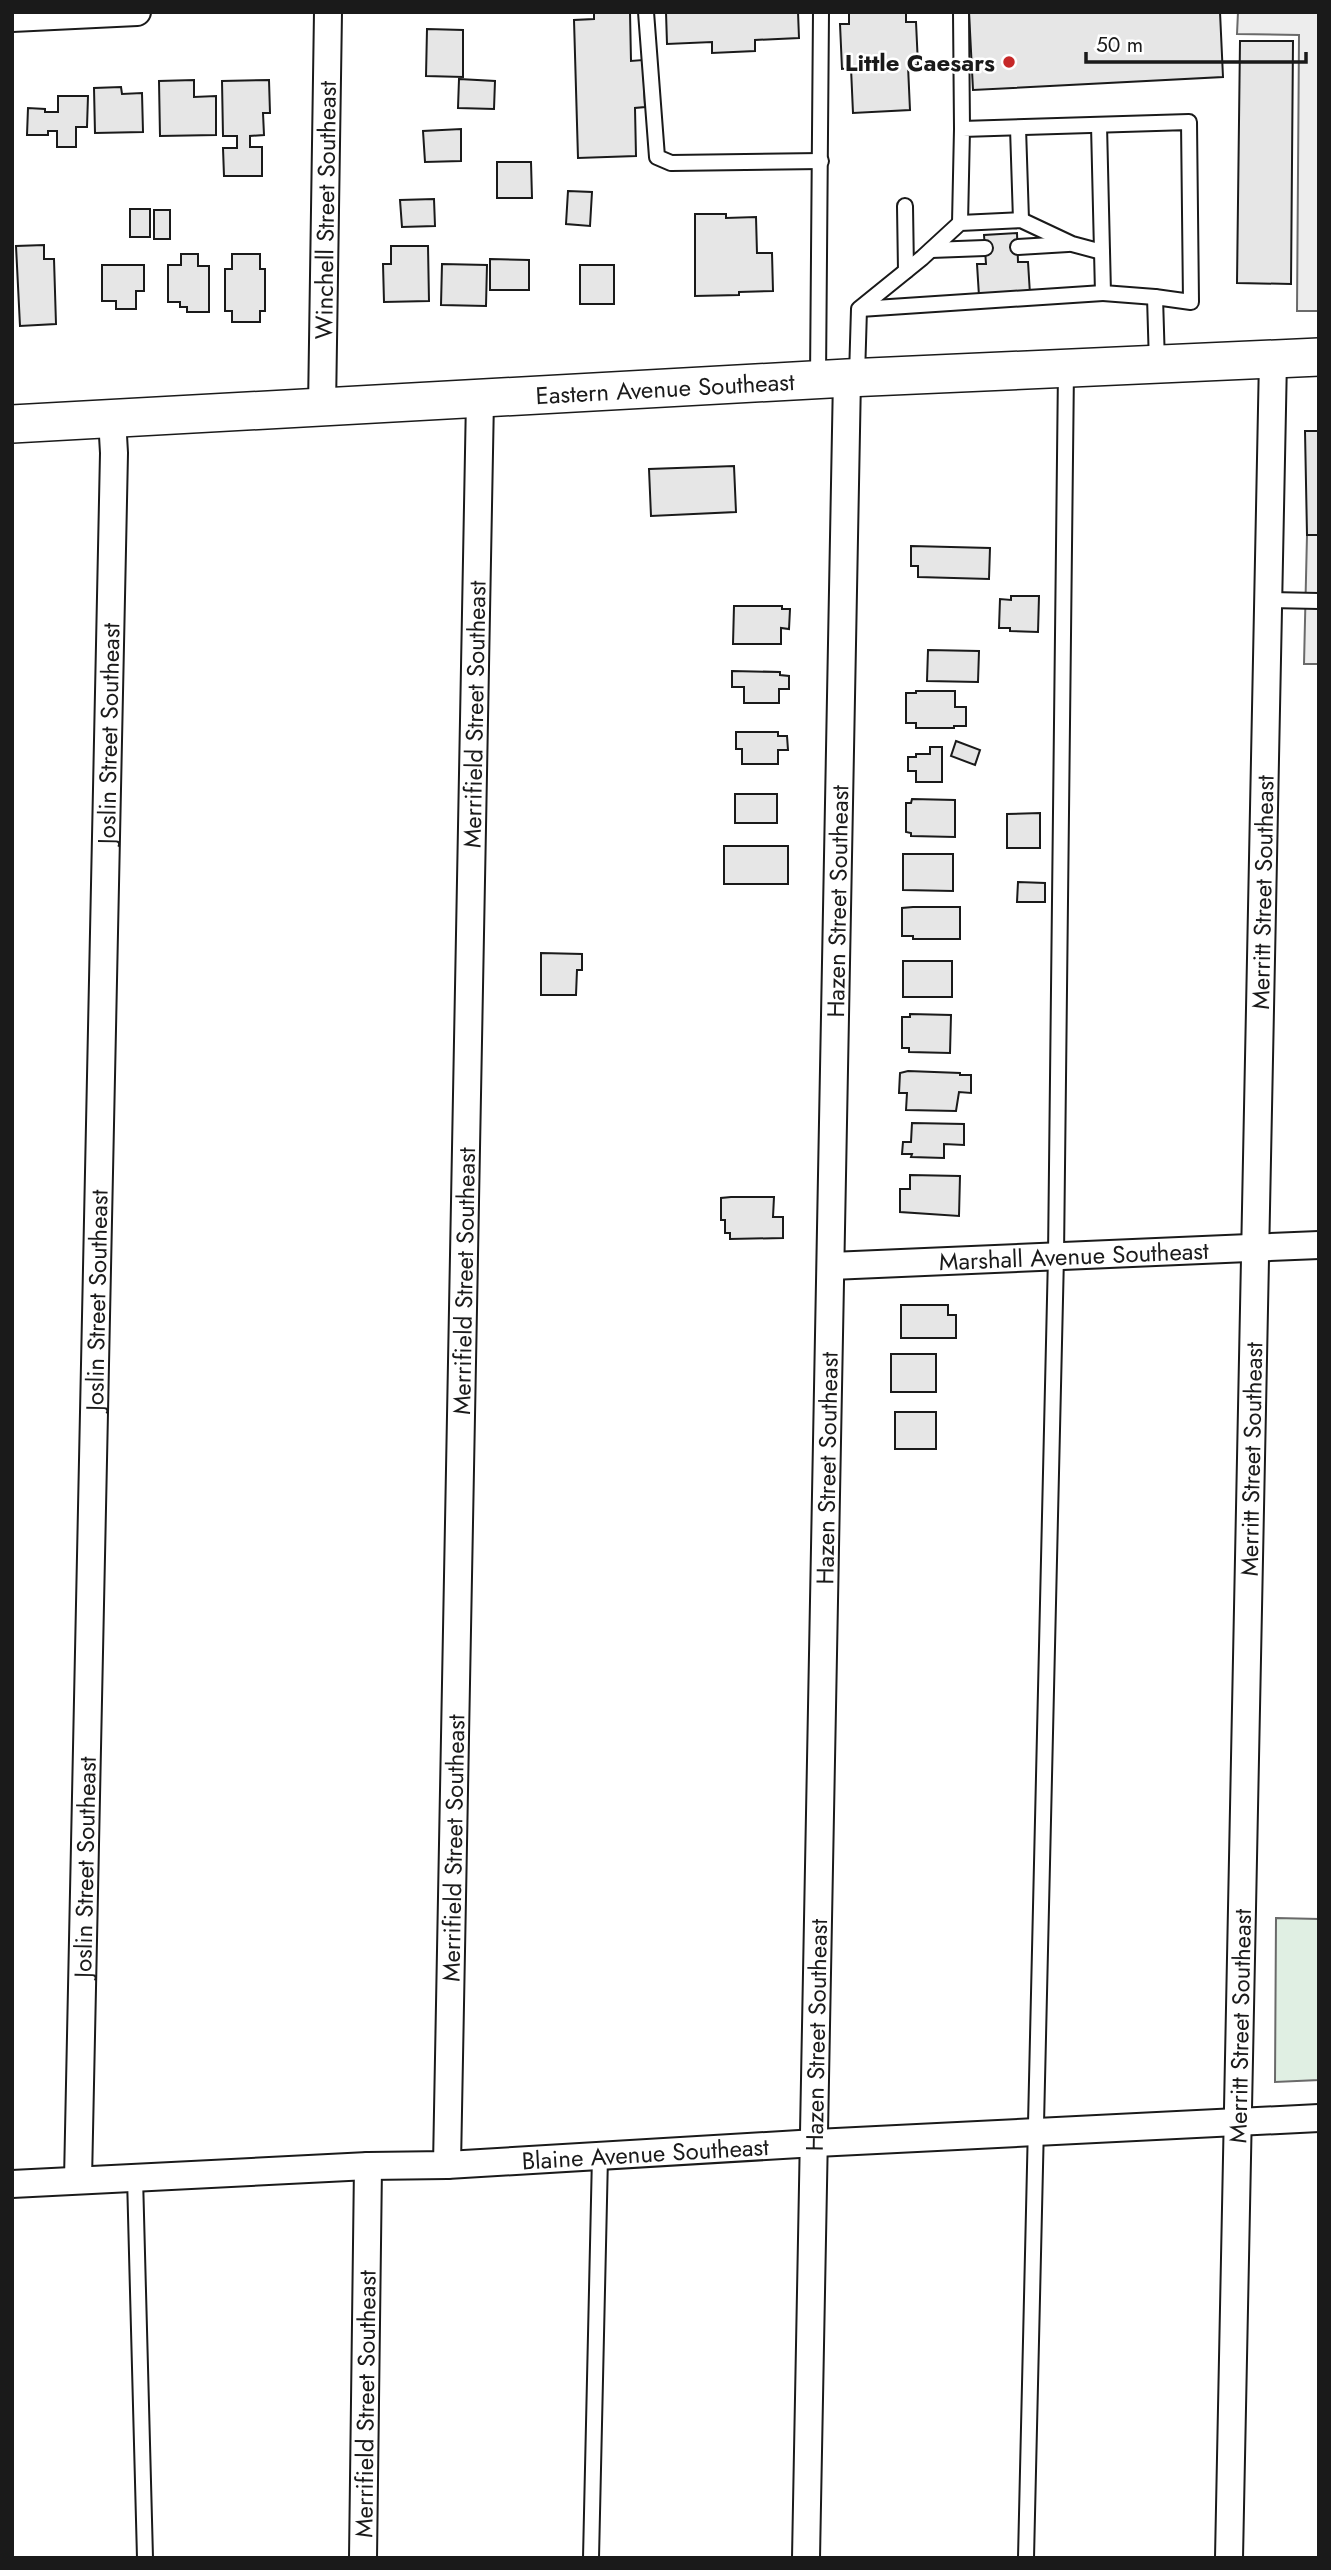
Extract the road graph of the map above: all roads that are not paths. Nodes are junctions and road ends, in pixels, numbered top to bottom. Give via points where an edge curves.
1 (137, 12) edge
2 (328, 12) edge
3 (646, 12) edge
4 (821, 12) edge
5 (961, 12) edge
6 (12, 18) edge
7 (1099, 125) junction
8 (1018, 128) junction
9 (962, 130) junction
10 (821, 161) junction
11 (905, 206) dead end
12 (1021, 220) junction
13 (960, 223) junction
14 (1072, 244) junction
15 (1018, 247) dead end
16 (985, 248) dead end
17 (931, 250) junction
18 (1102, 252) junction
19 (906, 271) junction
20 (1103, 293) junction
21 (1155, 297) junction
22 (859, 309) junction
23 (1319, 358) edge
24 (1273, 359) junction
25 (1157, 364) junction
26 (1066, 368) junction
27 (841, 378) junction
28 (480, 399) junction
29 (323, 408) junction
30 (112, 418) junction
31 (12, 424) edge
32 (1268, 600) junction
33 (1319, 601) edge
34 (1319, 1245) edge
35 (1255, 1248) junction
36 (1056, 1256) junction
37 (831, 1266) junction
38 (1319, 2118) edge
39 (1237, 2122) junction
40 (1035, 2132) junction
41 (816, 2143) junction
42 (600, 2156) junction
43 (447, 2165) junction
44 (369, 2166) junction
45 (135, 2177) junction
46 (78, 2180) junction
47 (12, 2184) edge
48 (145, 2558) edge
49 (363, 2558) edge
50 (591, 2558) edge
51 (806, 2558) edge
52 (1026, 2558) edge
53 (1229, 2558) edge

1 - 6 street
2 - 29 street, Winchell Street Southeast
3 - 10 lane via 657,157 671,163
4 - 10 lane
5 - 9 lane
7 - 8 lane
7 - 18 lane
7 - 21 lane via 1189,122 1191,302
8 - 9 lane
8 - 12 lane
9 - 13 lane
10 - 27 lane
11 - 19 lane
12 - 13 lane
12 - 14 lane
13 - 17 lane
14 - 15 lane
14 - 18 lane
16 - 17 lane
17 - 19 lane
18 - 20 lane
19 - 22 lane
20 - 21 lane
20 - 22 lane
21 - 25 lane
22 - 27 lane
23 - 24 main road, Eastern Avenue Southeast
24 - 25 main road, Eastern Avenue Southeast
24 - 32 street, Merritt Street Southeast
25 - 26 main road, Eastern Avenue Southeast
26 - 27 main road, Eastern Avenue Southeast
26 - 36 lane
27 - 28 main road, Eastern Avenue Southeast
27 - 37 street, Hazen Street Southeast
28 - 29 main road, Eastern Avenue Southeast
28 - 43 street, Merrifield Street Southeast
29 - 30 main road, Eastern Avenue Southeast
30 - 31 main road, Eastern Avenue Southeast
30 - 46 street, Joslin Street Southeast
32 - 33 lane
32 - 35 street, Merritt Street Southeast
34 - 35 street, Marshall Avenue Southeast
35 - 36 street, Marshall Avenue Southeast
35 - 39 street, Merritt Street Southeast
36 - 37 street, Marshall Avenue Southeast
36 - 40 lane
37 - 41 street, Hazen Street Southeast
38 - 39 street, Blaine Avenue Southeast
39 - 40 street, Blaine Avenue Southeast
39 - 53 street, Merritt Street Southeast
40 - 41 street, Blaine Avenue Southeast
40 - 52 lane
41 - 42 street, Blaine Avenue Southeast
41 - 51 street, Hazen Street Southeast
42 - 43 street, Blaine Avenue Southeast
42 - 50 lane
43 - 44 street, Blaine Avenue Southeast
44 - 45 street, Blaine Avenue Southeast
44 - 49 street, Merrifield Street Southeast
45 - 46 street, Blaine Avenue Southeast
45 - 48 lane
46 - 47 street, Blaine Avenue Southeast

